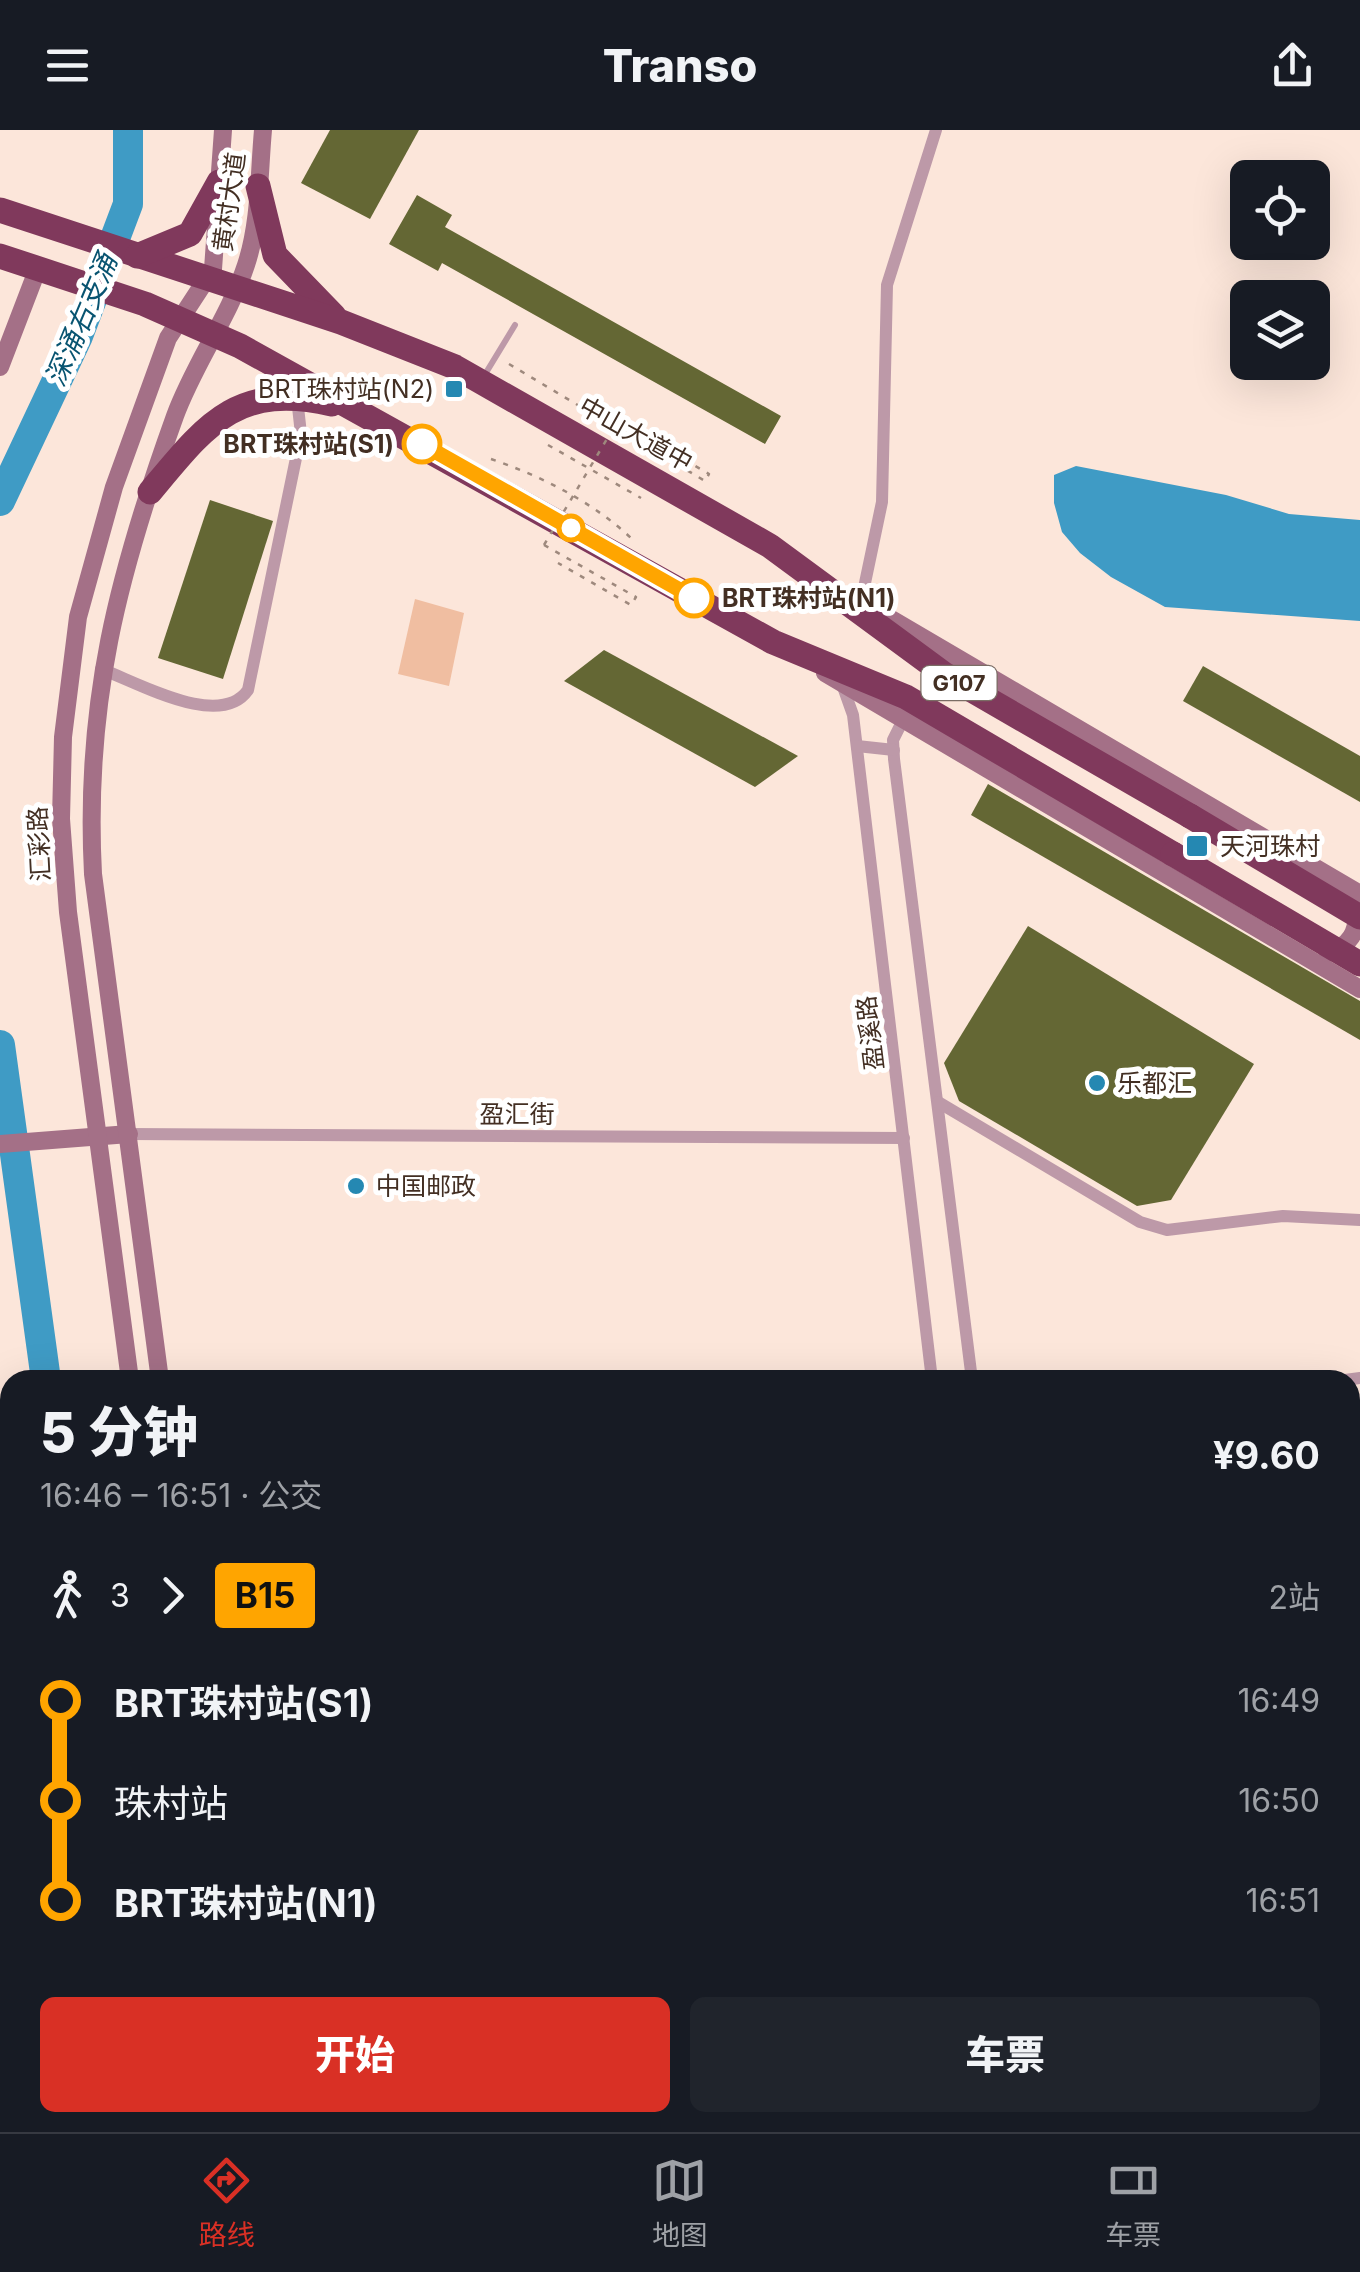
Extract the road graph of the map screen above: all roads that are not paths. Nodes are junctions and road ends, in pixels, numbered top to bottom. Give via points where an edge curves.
1 (222, 130) edge
2 (263, 130) edge
3 (936, 130) edge
4 (219, 182) junction
5 (258, 186) junction
6 (0, 210) edge
7 (0, 256) edge
8 (137, 256) junction
9 (38, 268) junction
10 (208, 280) junction
11 (236, 290) junction
12 (178, 318) junction
13 (342, 322) junction
14 (515, 325) dead end
15 (212, 332) junction
16 (0, 367) edge
17 (481, 381) junction
18 (297, 398) junction
19 (361, 410) junction
20 (150, 492) junction
21 (795, 563) junction
22 (861, 602) junction
23 (773, 642) junction
24 (101, 669) junction
25 (842, 684) junction
26 (902, 722) junction
27 (857, 746) junction
28 (894, 750) junction
29 (1352, 890) edge
30 (1360, 917) edge
31 (1298, 952) junction
32 (1360, 964) edge
33 (1360, 988) edge
34 (119, 1069) junction
35 (90, 1073) junction
36 (938, 1102) junction
37 (129, 1134) junction
38 (99, 1138) junction
39 (904, 1138) junction
40 (0, 1144) edge
41 (1360, 1220) edge
42 (129, 1370) edge
43 (159, 1370) edge
44 (931, 1370) edge
45 (971, 1370) edge

1 - 4 street, 黄村大道
2 - 5 street, 黄村大道
3 - 22 street via 888,285 882,502
4 - 8 highway via 190,234
4 - 10 street, 黄村大道
5 - 11 street, 黄村大道 via 250,250
5 - 13 highway via 274,255
6 - 8 highway, 中山大道中 / G107
7 - 9 highway, G107
8 - 10 highway, 中山大道中 / G107
9 - 12 highway, G107
9 - 16 street
10 - 11 highway, 中山大道中 / G107
10 - 12 street, 黄村大道
11 - 13 highway, 中山大道中 / G107
11 - 15 street, 黄村大道
12 - 15 highway, G107
12 - 35 street, 汇彩路 via 97,540 68,684 64,868
13 - 17 highway, 中山大道中 / G107
14 - 17 lane
15 - 19 highway, G107
15 - 20 street
17 - 21 highway, 中山大道中 / G107
18 - 19 highway
18 - 20 highway via 269,398 224,412
18 - 24 street via 300,434 248,690 233,706 207,708
19 - 23 highway, G107
20 - 24 street
21 - 22 street
21 - 30 highway, 中山大道中 / G107, bridge via 944,674
22 - 29 street
23 - 25 street
23 - 32 highway, G107, bridge via 906,697
24 - 34 street via 91,830
25 - 26 street
25 - 27 street, 盈溪路
26 - 28 street
26 - 31 street
27 - 28 street
27 - 39 street, 盈溪路
28 - 36 street
29 - 31 street via 1352,937 1335,951
31 - 33 street
34 - 35 street
34 - 37 street
35 - 38 street, 汇彩路
36 - 41 street via 1140,1222 1167,1230 1282,1216
36 - 45 street
37 - 38 street
37 - 39 street, 盈汇街
37 - 43 street
38 - 40 street
38 - 42 street, 汇彩路
39 - 44 street, 盈溪路

